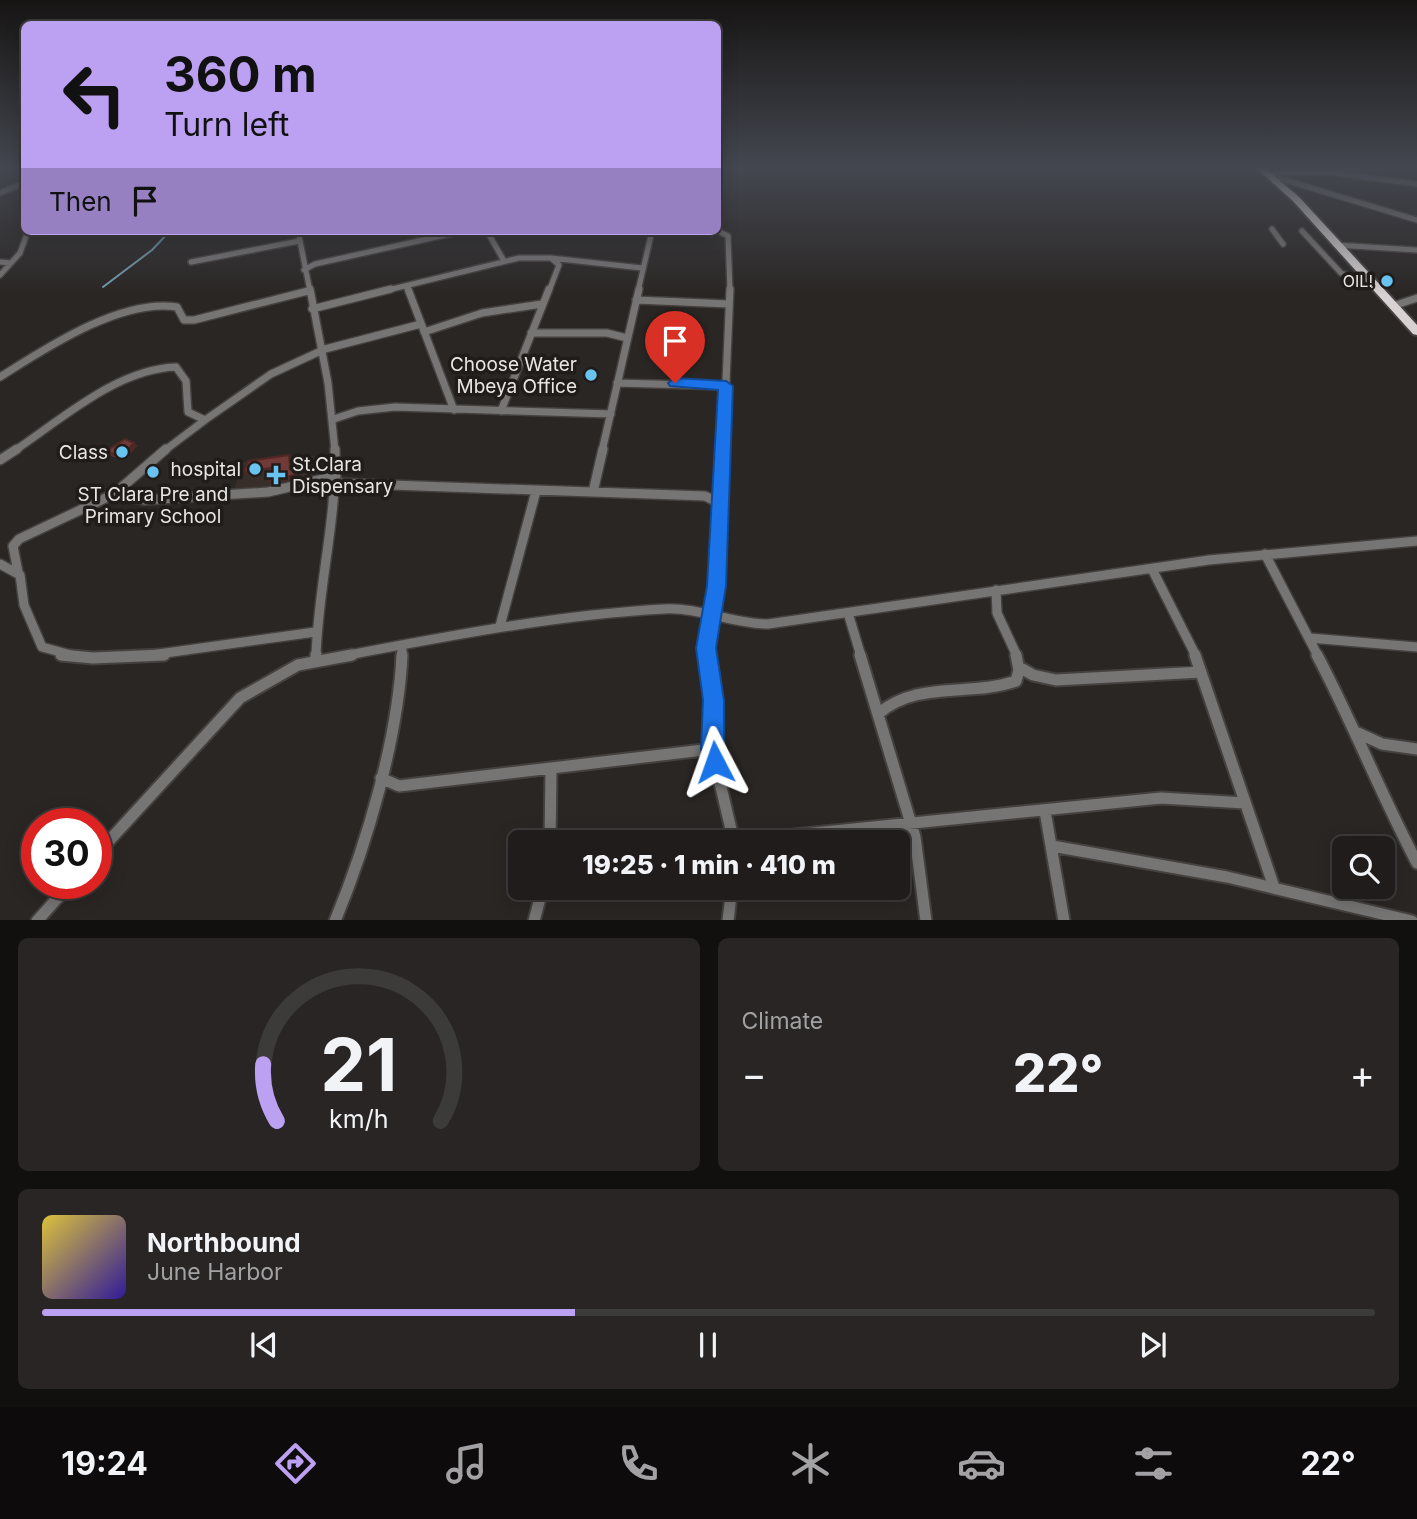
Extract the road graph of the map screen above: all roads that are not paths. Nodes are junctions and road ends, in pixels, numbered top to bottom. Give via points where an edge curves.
1 (1303, 210) edge
2 (1384, 210) edge
3 (1417, 220) edge
4 (1272, 229) dead end
5 (1302, 231) dead end
6 (721, 233) edge
7 (27, 235) edge
8 (298, 235) edge
9 (445, 235) edge
10 (489, 235) edge
11 (651, 235) edge
12 (299, 241) junction
13 (1283, 244) dead end
14 (1336, 245) junction
15 (1417, 250) edge
16 (551, 258) junction
17 (503, 261) junction
18 (0, 262) edge
19 (191, 262) dead end
20 (11, 264) junction
21 (642, 268) junction
22 (304, 270) junction
23 (0, 275) edge
24 (1372, 284) junction
25 (408, 286) junction
26 (308, 290) junction
27 (1417, 298) edge
28 (636, 300) junction
29 (542, 304) junction
30 (729, 304) junction
31 (1393, 306) junction
32 (312, 309) junction
33 (421, 324) junction
34 (424, 332) junction
35 (1417, 332) edge
36 (531, 333) junction
37 (627, 338) junction
38 (320, 352) junction
39 (0, 377) edge
40 (618, 383) junction
41 (726, 386) junction
42 (454, 410) junction
43 (501, 411) junction
44 (611, 414) junction
45 (334, 419) junction
46 (205, 420) junction
47 (0, 460) edge
48 (335, 480) junction
49 (118, 491) junction
50 (536, 491) junction
51 (593, 492) junction
52 (721, 504) junction
53 (1417, 541) edge
54 (1265, 554) junction
55 (0, 564) edge
56 (1152, 569) junction
57 (18, 572) junction
58 (996, 590) junction
59 (848, 613) junction
60 (713, 618) junction
61 (500, 626) junction
62 (315, 632) junction
63 (1310, 638) junction
64 (402, 646) junction
65 (1417, 647) edge
66 (316, 660) junction
67 (1019, 667) junction
68 (1201, 672) junction
69 (878, 714) junction
70 (1358, 733) junction
71 (712, 749) junction
72 (1417, 749) edge
73 (551, 771) junction
74 (381, 778) junction
75 (1245, 803) junction
76 (1045, 811) junction
77 (911, 822) junction
78 (550, 830) edge
79 (731, 830) edge
80 (836, 830) edge
81 (112, 838) edge
82 (1052, 846) junction
83 (1417, 863) edge
84 (1274, 887) junction
85 (56, 899) edge
86 (539, 900) edge
87 (730, 900) edge
88 (37, 920) edge
89 (335, 920) edge
90 (534, 920) edge
91 (728, 920) edge
92 (926, 920) edge
93 (1064, 920) edge
94 (1412, 920) edge

1 - 14 highway
2 - 3 street
4 - 13 street
5 - 24 street via 1341,273
6 - 30 street via 730,240
7 - 20 street
8 - 12 street
9 - 22 street
10 - 17 street
11 - 21 street
12 - 19 street
12 - 22 street
14 - 15 street
14 - 24 highway
16 - 17 street
16 - 21 street
16 - 29 street via 559,265
17 - 25 street
18 - 20 street
20 - 23 street
21 - 28 street
22 - 26 street
24 - 31 highway
25 - 32 street
25 - 33 street
26 - 32 street
26 - 39 street via 194,320 184,320 170,304 125,314 44,348
27 - 31 street
28 - 30 street
28 - 37 street
29 - 34 street via 517,306
29 - 36 street
30 - 41 street
31 - 35 highway
32 - 38 street
33 - 34 street
33 - 38 street
34 - 42 street
36 - 37 street via 607,333
36 - 43 street
37 - 40 street
38 - 45 street
38 - 46 street via 271,374
40 - 41 street
40 - 44 street
41 - 52 street
42 - 43 street
42 - 45 street via 372,408
43 - 44 street
44 - 51 street
45 - 48 street
46 - 47 street via 187,412 182,399 185,379 176,367 164,366 106,390
46 - 49 street
48 - 49 street via 251,493 145,500
48 - 50 street
48 - 62 street
49 - 57 street via 19,539 13,546
50 - 51 street
50 - 61 street
51 - 52 street via 705,496
52 - 60 street
53 - 54 street
54 - 56 street
54 - 63 street
55 - 57 street
56 - 58 street
56 - 68 street via 1175,608
57 - 62 street via 36,638 48,652 62,656 123,657
58 - 59 street
58 - 67 street via 996,610
59 - 60 street via 757,625
59 - 69 street
60 - 61 street via 693,610 666,609
60 - 71 street via 706,648 713,700
61 - 64 street
62 - 66 street
63 - 65 street
63 - 70 street
64 - 66 street
64 - 74 street
66 - 81 street via 276,675 240,698
67 - 68 street via 1056,680
67 - 69 street via 1016,681 1006,686 895,698
68 - 75 street
69 - 77 street
70 - 72 street via 1382,744
70 - 83 street
71 - 73 street
71 - 79 street
73 - 74 street via 399,786
73 - 78 street
74 - 89 street via 361,854
75 - 76 street via 1161,798
75 - 84 street
76 - 77 street
76 - 82 street
77 - 80 street
77 - 92 street
82 - 84 street
82 - 93 street
84 - 94 street
85 - 88 street
86 - 90 street
87 - 91 street

